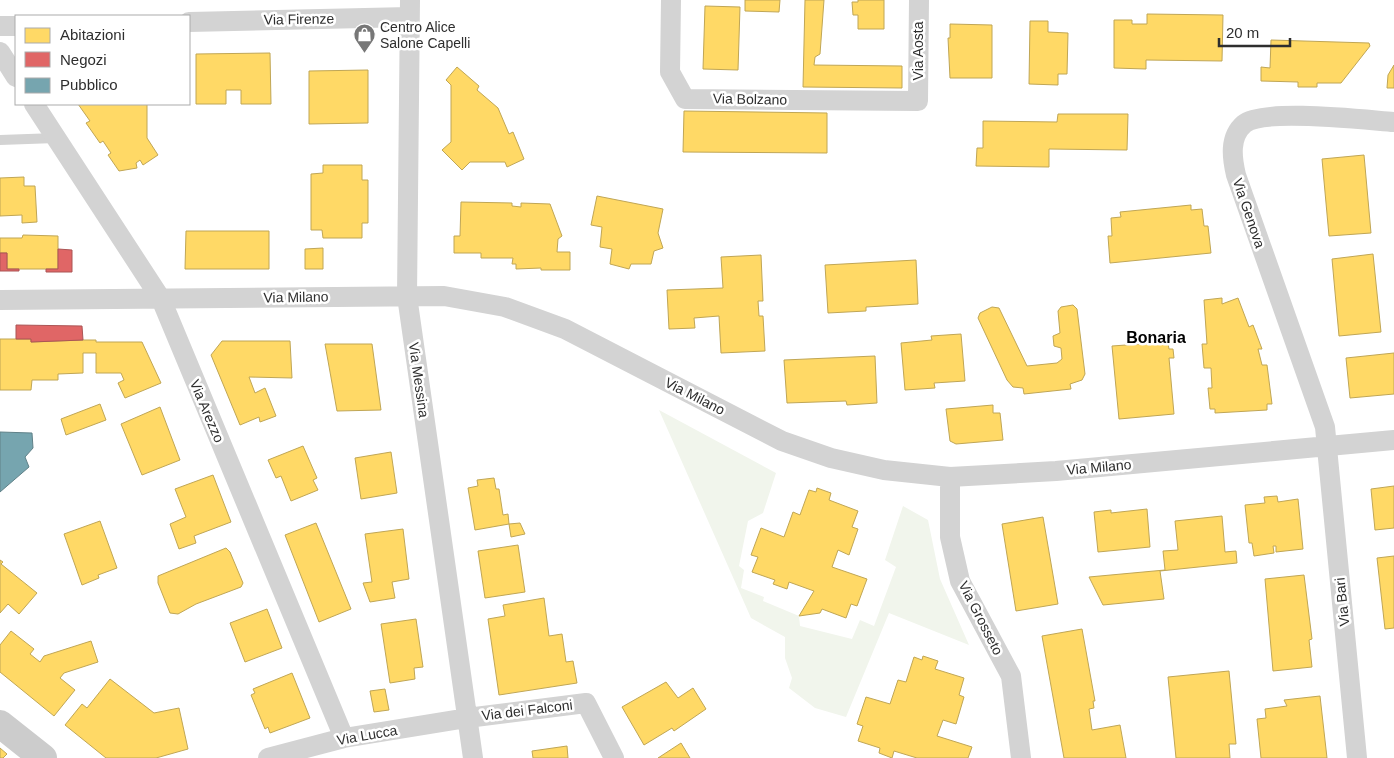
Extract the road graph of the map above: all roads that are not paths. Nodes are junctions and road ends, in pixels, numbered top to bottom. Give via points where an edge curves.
1 (671, 0) edge
2 (918, 0) edge
3 (410, 8) edge
4 (190, 22) edge
5 (0, 26) edge
6 (15, 26) edge
7 (0, 52) edge
8 (15, 75) edge
9 (918, 101) joint
10 (35, 105) edge
11 (1394, 122) edge
12 (56, 138) junction
13 (0, 140) edge
14 (407, 296) junction
15 (161, 299) junction
16 (0, 300) edge
17 (1394, 440) edge
18 (1327, 446) junction
19 (950, 477) junction
20 (467, 718) junction
21 (0, 724) edge
22 (344, 738) junction
23 (43, 758) edge
24 (268, 758) edge
25 (473, 758) edge
26 (614, 758) edge
27 (1021, 758) edge
28 (1357, 758) edge

1 - 9 street, Via Bolzano via 670,72 685,99
2 - 9 street, Via Aosta
3 - 4 street, Via Firenze
3 - 14 street, Via Messina
5 - 6 street
7 - 8 street
10 - 12 street, Via Arezzo
11 - 18 street, Via Genova via 1263,117 1245,123 1232,148 1236,175 1325,427
12 - 13 lane
12 - 15 street, Via Arezzo
14 - 15 street, Via Milano
14 - 19 street, Via Milano via 444,296 505,308 565,329 782,441 832,458 884,470
14 - 20 street, Via Messina
15 - 16 street, Via Milano
15 - 22 street, Via Arezzo
17 - 18 street, Via Milano
18 - 19 street, Via Milano
18 - 28 street, Via Bari
19 - 27 street, Via Grosseto via 950,537 960,581 1011,676
20 - 22 street, Via Lucca
20 - 25 street, Via Messina
20 - 26 street, Via dei Falconi via 586,703
21 - 23 street
22 - 24 street, Via Lucca

